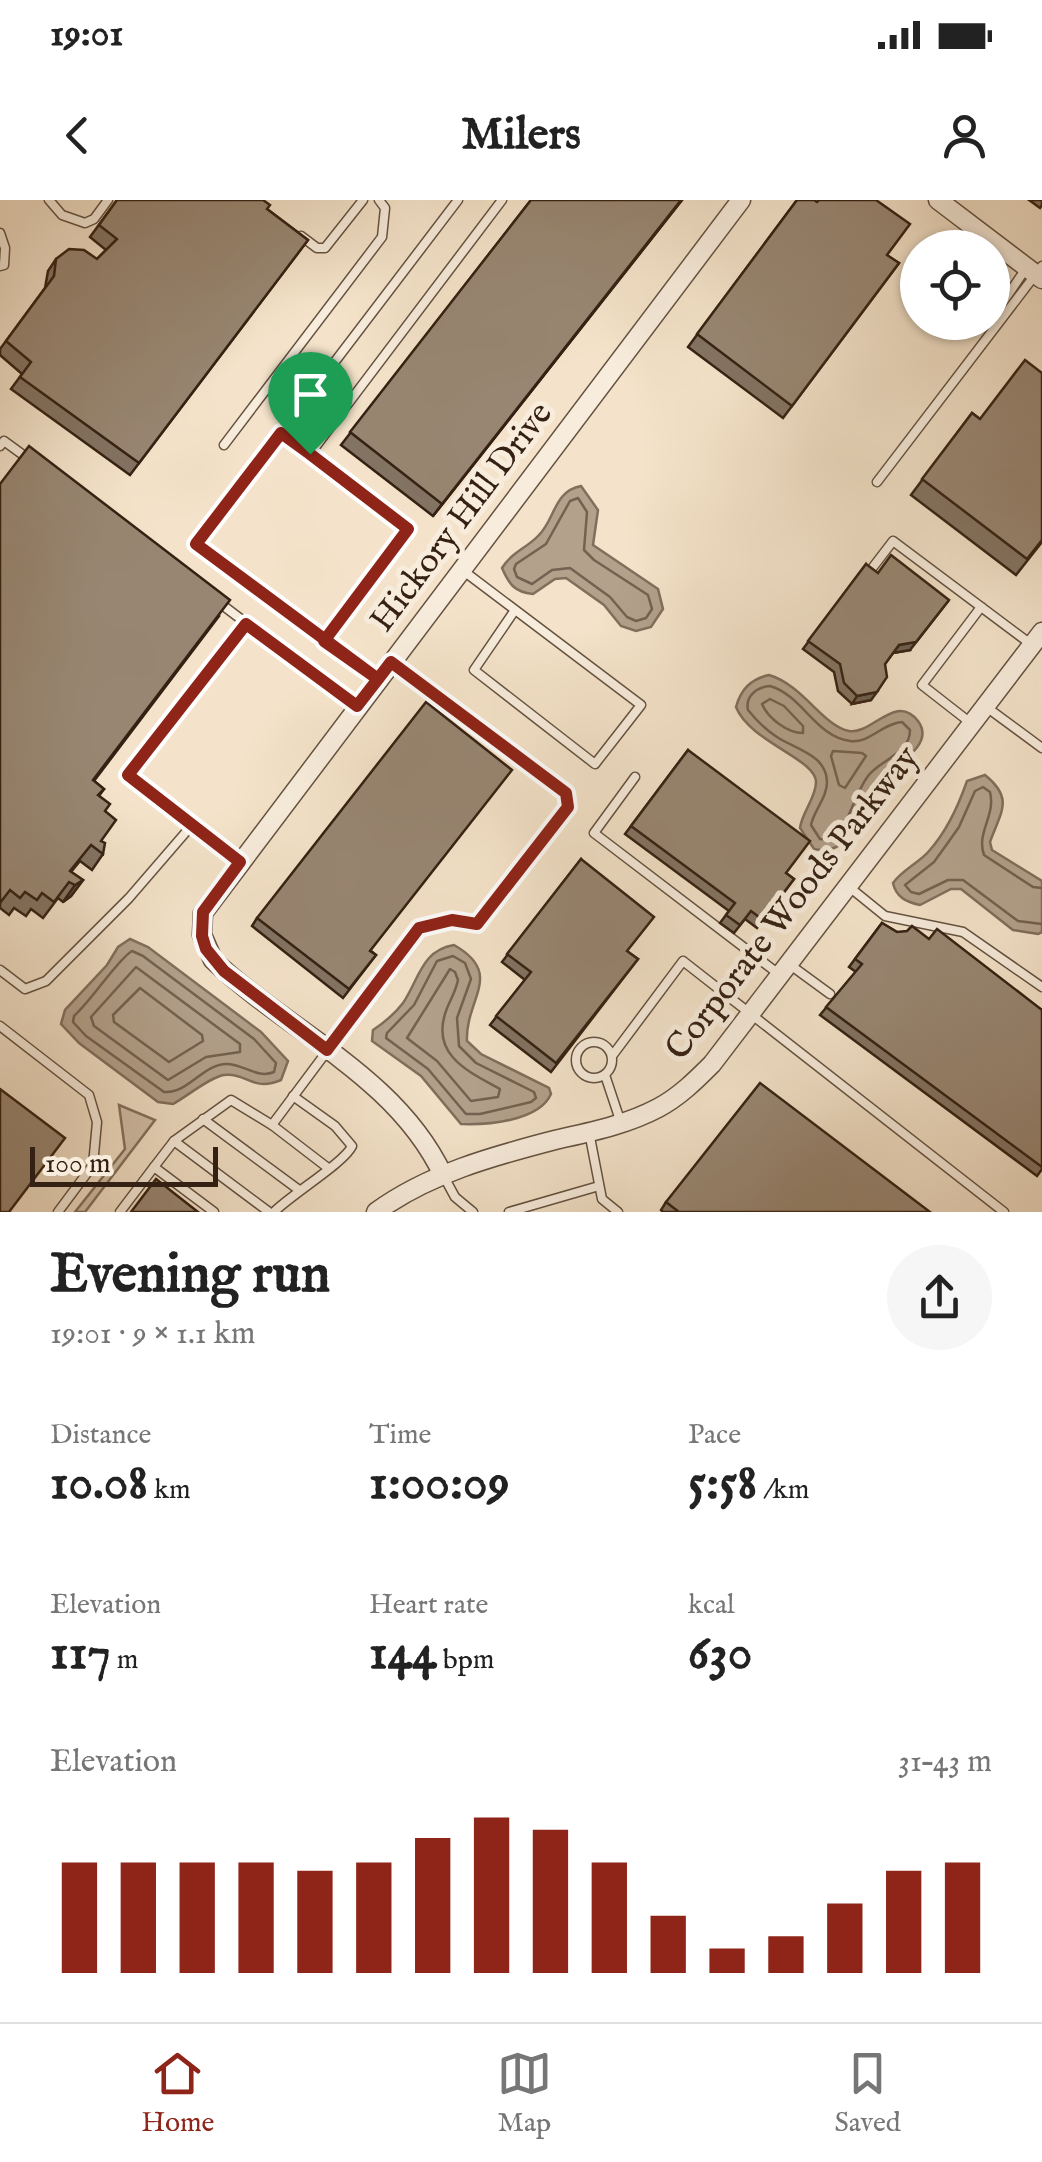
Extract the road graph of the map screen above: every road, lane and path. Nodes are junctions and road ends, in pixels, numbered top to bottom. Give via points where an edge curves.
1 (49, 200) edge
2 (108, 200) edge
3 (362, 200) edge
4 (378, 200) edge
5 (458, 200) edge
6 (502, 200) edge
7 (741, 200) edge
8 (941, 201) edge
9 (285, 224) edge
10 (0, 233) edge
11 (0, 266) edge
12 (1037, 272) edge
13 (1010, 302) edge
14 (1010, 302) edge
15 (979, 340) edge
16 (281, 433) junction
17 (0, 446) edge
18 (224, 446) dead end
19 (310, 454) junction
20 (34, 464) edge
21 (877, 482) dead end
22 (461, 569) junction
23 (870, 571) edge
24 (216, 600) edge
25 (981, 607) junction
26 (515, 610) junction
27 (246, 624) junction
28 (1037, 639) edge
29 (324, 641) junction
30 (391, 662) junction
31 (378, 679) junction
32 (357, 706) junction
33 (985, 706) junction
34 (972, 724) junction
35 (1042, 748) edge
36 (635, 777) dead end
37 (192, 826) junction
38 (240, 862) junction
39 (848, 886) junction
40 (784, 969) junction
41 (0, 970) edge
42 (1042, 987) edge
43 (830, 994) dead end
44 (751, 1012) junction
45 (0, 1026) edge
46 (327, 1050) junction
47 (612, 1056) junction
48 (606, 1074) junction
49 (293, 1096) junction
50 (203, 1119) junction
51 (621, 1123) junction
52 (272, 1125) junction
53 (588, 1132) junction
54 (174, 1141) junction
55 (154, 1167) junction
56 (328, 1168) junction
57 (443, 1175) junction
58 (599, 1186) junction
59 (298, 1190) junction
60 (58, 1212) edge
61 (120, 1212) edge
62 (214, 1212) edge
63 (272, 1212) edge
64 (376, 1212) edge
65 (472, 1212) edge
66 (510, 1212) edge
67 (618, 1212) edge
68 (1004, 1212) edge

1 - 2 lane via 62,215 85,223
3 - 9 lane via 322,250
4 - 18 lane via 385,208 382,237
5 - 16 lane
6 - 19 lane
7 - 22 street, Hickory Hill Drive
8 - 12 street
10 - 11 lane
12 - 13 lane
12 - 14 lane
15 - 21 lane
16 - 19 lane
16 - 29 lane via 196,544
17 - 20 lane via 4,441
19 - 29 lane via 408,529
22 - 26 lane
22 - 30 street, Hickory Hill Drive
23 - 25 lane via 893,541
24 - 27 lane
25 - 28 lane
25 - 34 lane via 922,685
26 - 26 lane via 641,705 595,764 474,670
27 - 32 lane
27 - 37 lane via 128,775
28 - 33 street, Corporate Woods Parkway
29 - 31 lane
30 - 31 street, Hickory Hill Drive
30 - 46 lane via 566,793 568,807 477,924 452,920 419,928
31 - 32 street, Hickory Hill Drive
32 - 38 street, Hickory Hill Drive
33 - 34 street, Corporate Woods Parkway
33 - 35 lane
34 - 39 street, Corporate Woods Parkway
36 - 40 lane via 594,832
37 - 38 lane
37 - 41 lane via 46,981 25,989
38 - 46 street, Hickory Hill Drive via 203,912 206,949 224,971
39 - 40 street, Corporate Woods Parkway
39 - 42 lane via 885,916 963,932
40 - 43 lane
40 - 44 street, Corporate Woods Parkway
44 - 47 lane via 683,961
44 - 51 street, Corporate Woods Parkway via 691,1084 660,1107
44 - 68 lane
45 - 60 lane via 89,1095 98,1122 93,1165
46 - 49 lane
46 - 57 street, Hickory Hill Drive via 398,1106
47 - 48 lane
47 - 48 lane via 593,1042 576,1058 588,1078
48 - 51 lane
49 - 52 lane
49 - 56 lane via 352,1146
50 - 52 lane via 231,1100
50 - 54 lane
50 - 59 lane
51 - 53 street, Corporate Woods Parkway
52 - 56 lane
53 - 57 street, Corporate Woods Parkway
53 - 58 lane
54 - 55 lane
54 - 63 lane
55 - 61 lane
55 - 62 lane
56 - 59 lane
57 - 64 street, Corporate Woods Parkway
57 - 65 lane
58 - 66 lane
58 - 67 lane via 602,1200
59 - 63 lane

